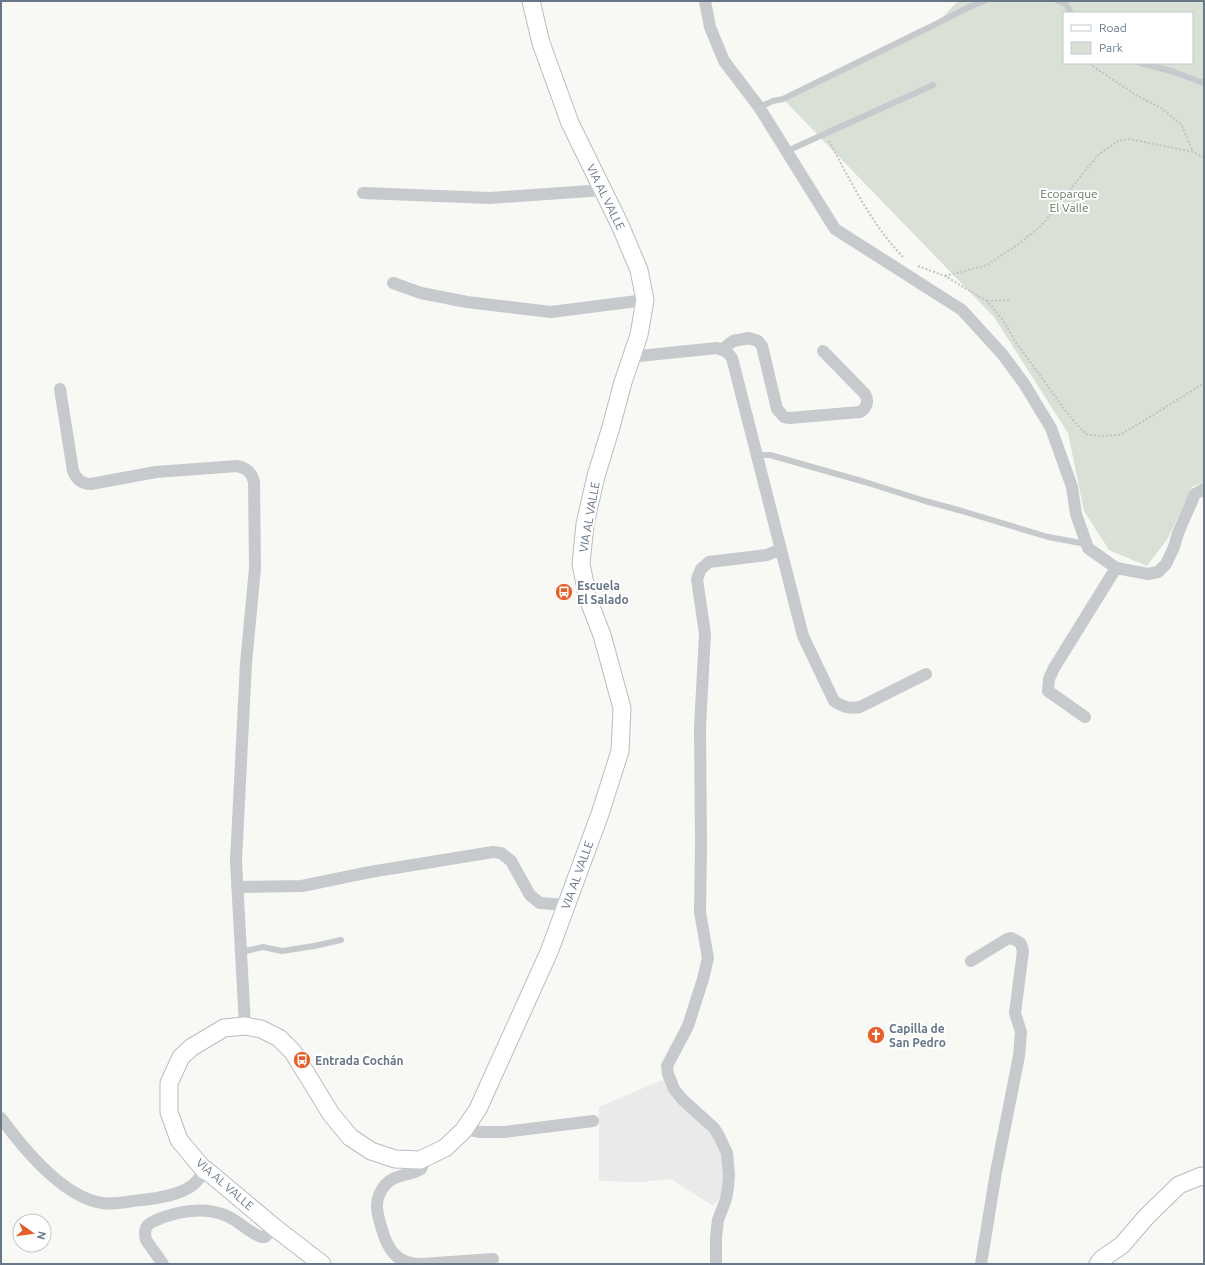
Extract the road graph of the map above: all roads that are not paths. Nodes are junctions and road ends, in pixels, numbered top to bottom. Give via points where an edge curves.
1 (531, 1) edge
2 (705, 1) edge
3 (984, 1) edge
4 (1058, 1) edge
5 (1070, 12) edge
6 (1144, 64) edge
7 (1204, 83) edge
8 (933, 85) dead end
9 (759, 106) junction
10 (788, 151) junction
11 (604, 190) junction
12 (363, 193) dead end
13 (393, 283) dead end
14 (645, 300) junction
15 (723, 349) junction
16 (823, 351) dead end
17 (633, 353) junction
18 (60, 389) dead end
19 (757, 455) junction
20 (1204, 489) edge
21 (1086, 544) junction
22 (781, 549) junction
23 (1116, 568) junction
24 (926, 674) dead end
25 (1085, 717) dead end
26 (237, 887) junction
27 (566, 905) junction
28 (341, 940) dead end
29 (241, 952) junction
30 (971, 962) dead end
31 (246, 1026) junction
32 (1, 1118) edge
33 (593, 1121) dead end
34 (464, 1129) junction
35 (430, 1155) junction
36 (206, 1170) junction
37 (1204, 1176) edge
38 (274, 1228) junction
39 (493, 1259) dead end
40 (163, 1264) edge
41 (322, 1264) edge
42 (422, 1264) edge
43 (716, 1264) edge
44 (981, 1264) edge
45 (1098, 1264) edge

1 - 11 main road, VIA AL VALLE via 541,43 570,123
2 - 9 street via 710,27 724,61
3 - 9 lane via 784,99
4 - 5 lane via 1066,4
6 - 7 lane
8 - 10 lane
9 - 10 street
10 - 21 street via 835,229 962,310 1003,354 1051,428 1072,487 1076,514
11 - 12 street via 490,198
11 - 14 main road, VIA AL VALLE via 639,270
13 - 14 street via 421,293 467,302 551,312
14 - 17 main road, VIA AL VALLE
15 - 16 street via 733,341 748,338 760,343 777,409 784,417 863,411 867,405 865,394
15 - 17 street via 639,356
15 - 19 street via 732,358
17 - 27 main road, VIA AL VALLE via 596,476 585,524 581,564 588,599 602,635 622,708 620,751
18 - 26 street via 73,471 83,483 91,484 156,472 233,466 246,469 253,477 255,568 246,663 236,861
19 - 21 lane via 770,455 1048,537
19 - 22 street
20 - 23 street via 1195,494 1166,564 1158,572 1148,574
21 - 23 street
22 - 24 street via 803,636 834,701 848,708 860,707
22 - 43 street via 767,555 709,562 701,569 697,579 705,634 700,727 700,912 708,958 688,1026 667,1066 674,1089 714,1128 726,1153 728,1187 718,1220
23 - 25 street via 1049,679 1048,691
26 - 27 street via 302,886 493,852 501,853 512,861 530,895 540,903
26 - 29 street
27 - 34 main road, VIA AL VALLE via 519,1021 478,1109
28 - 29 lane via 282,951 263,947
29 - 31 street
30 - 44 street via 1007,939 1015,939 1023,950 1015,1013 1021,1032 1019,1056
31 - 35 main road, VIA AL VALLE via 279,1038 293,1052 331,1114 350,1137 371,1152 395,1159 420,1160
31 - 36 main road, VIA AL VALLE via 224,1028 192,1047 181,1057 169,1083 169,1112 179,1140
32 - 36 street via 20,1143 68,1188 87,1199 102,1203 117,1204 150,1199 180,1191 193,1185
33 - 34 street via 504,1132
34 - 35 main road, VIA AL VALLE via 445,1148
35 - 42 street via 421,1169 389,1181 381,1191 377,1204 385,1240 392,1252 409,1263
36 - 38 main road, VIA AL VALLE
37 - 45 main road via 1179,1185 1122,1245
38 - 40 street via 265,1237 260,1237 228,1216 196,1210 177,1213 151,1222 146,1228 146,1240
38 - 41 main road, VIA AL VALLE
39 - 42 street

